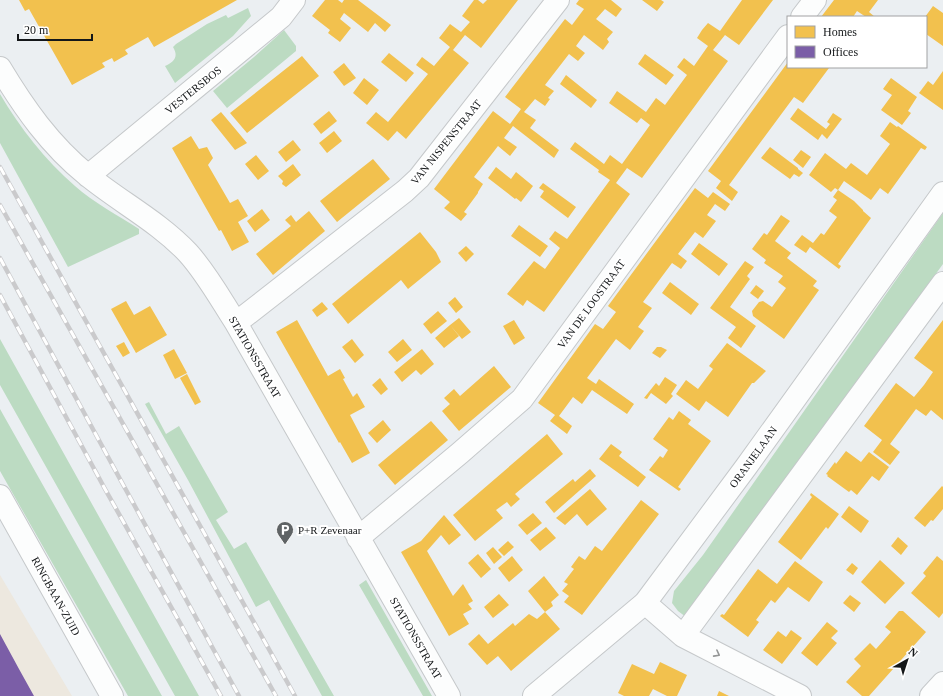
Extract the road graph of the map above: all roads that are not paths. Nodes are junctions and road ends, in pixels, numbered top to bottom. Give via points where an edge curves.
1 (294, 0) edge
2 (558, 0) edge
3 (814, 0) edge
4 (803, 16) edge
5 (787, 37) edge
6 (0, 68) edge
7 (88, 176) junction
8 (943, 192) edge
9 (943, 282) edge
10 (236, 323) junction
11 (0, 496) edge
12 (358, 538) junction
13 (645, 603) junction
14 (683, 636) junction
15 (943, 683) edge
16 (112, 696) edge
17 (449, 696) edge
18 (534, 696) edge
19 (800, 696) edge
20 (931, 696) edge

1 - 7 street, VESTERSBOS via 281,17
2 - 10 street, VAN NISPENSTRAAT via 419,178
3 - 4 street
5 - 12 street, VAN DE LOOSTRAAT via 522,399
6 - 7 street, STATIONSSTRAAT via 40,129 62,154
7 - 10 street, STATIONSSTRAAT via 151,222 189,254
8 - 13 street, ORANJELAAN
9 - 14 street
10 - 12 street, STATIONSSTRAAT
11 - 16 street, RINGBAAN-ZUID
12 - 17 street, STATIONSSTRAAT
13 - 14 street
13 - 18 street, ORANJELAAN
14 -> 19 street
15 - 20 street

